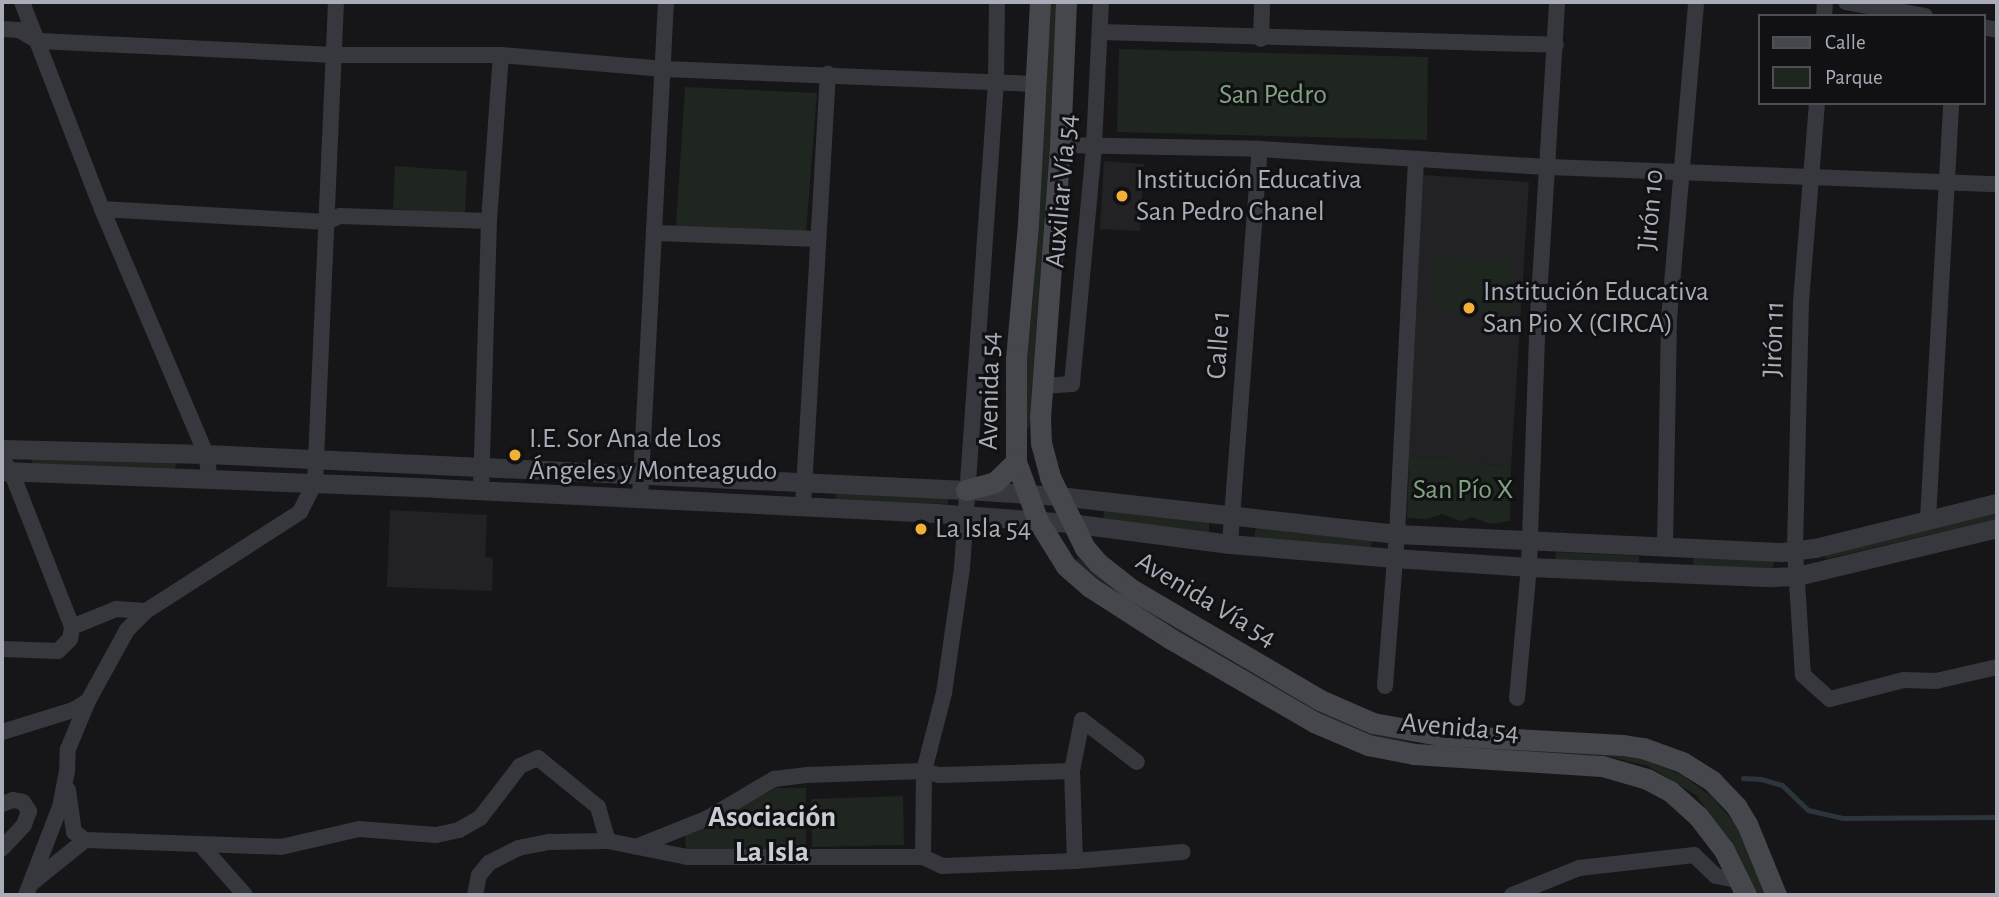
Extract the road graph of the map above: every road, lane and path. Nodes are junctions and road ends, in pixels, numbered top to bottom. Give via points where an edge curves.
1 (22, 2) edge
2 (336, 2) edge
3 (666, 2) edge
4 (998, 2) edge
5 (1040, 2) edge
6 (1066, 2) edge
7 (1101, 2) edge
8 (1262, 2) edge
9 (1557, 2) edge
10 (1696, 2) edge
11 (1846, 2) edge
12 (1914, 14) edge
13 (2, 29) edge
14 (1100, 32) junction
15 (1261, 39) junction
16 (38, 41) junction
17 (1556, 45) junction
18 (334, 55) junction
19 (501, 55) junction
20 (664, 69) junction
21 (828, 75) junction
22 (996, 81) junction
23 (1037, 84) junction
24 (1816, 105) edge
25 (1951, 105) edge
26 (1060, 145) junction
27 (1094, 145) junction
28 (1260, 149) junction
29 (1416, 159) junction
30 (1549, 167) junction
31 (1681, 170) junction
32 (1810, 179) junction
33 (1949, 183) junction
34 (1997, 184) edge
35 (102, 209) junction
36 (489, 221) junction
37 (327, 222) junction
38 (656, 233) junction
39 (818, 239) junction
40 (1042, 386) junction
41 (2, 449) edge
42 (206, 454) junction
43 (316, 460) junction
44 (1016, 462) junction
45 (5, 467) edge
46 (482, 468) junction
47 (641, 475) junction
48 (211, 478) junction
49 (804, 481) junction
50 (315, 483) junction
51 (481, 490) junction
52 (966, 490) junction
53 (1027, 495) junction
54 (1058, 496) junction
55 (640, 498) junction
56 (1997, 503) edge
57 (803, 506) junction
58 (966, 516) junction
59 (1233, 516) junction
60 (1928, 519) junction
61 (1038, 521) junction
62 (1070, 523) junction
63 (1997, 528) edge
64 (1396, 534) junction
65 (1528, 542) junction
66 (1230, 544) junction
67 (1665, 548) junction
68 (1795, 552) junction
69 (1394, 558) junction
70 (1528, 568) junction
71 (1663, 573) junction
72 (1797, 576) junction
73 (146, 611) junction
74 (72, 628) junction
75 (2, 649) edge
76 (1997, 667) edge
77 (1385, 686) dead end
78 (1517, 698) dead end
79 (88, 701) junction
80 (2, 732) edge
81 (1137, 762) dead end
82 (924, 771) junction
83 (1072, 771) junction
84 (67, 772) junction
85 (2, 804) edge
86 (85, 839) junction
87 (608, 841) junction
88 (200, 844) junction
89 (634, 848) junction
90 (2, 849) edge
91 (1183, 852) dead end
92 (923, 857) junction
93 (1076, 861) junction
94 (1743, 888) edge
95 (29, 889) edge
96 (245, 895) edge
97 (475, 895) edge
98 (1512, 895) edge
99 (1776, 895) edge

1 - 16 street
2 - 18 street
3 - 20 street
4 - 22 street
5 - 23 main road, Avenida 54
6 - 26 main road, Avenida Vía 54
7 - 14 street, Auxiliar Vía 54
8 - 15 street
9 - 17 street
10 - 31 street, Jirón 10
11 - 12 street
13 - 16 street via 19,30
14 - 15 street
14 - 27 street, Auxiliar Vía 54
15 - 17 street
16 - 18 street
16 - 35 street
17 - 30 street
18 - 19 street
18 - 37 street
19 - 20 street
19 - 36 street
20 - 21 street
20 - 38 street
21 - 22 street
21 - 39 street
22 - 23 street
22 - 52 street
23 - 44 main road, Avenida 54 via 1016,359
24 - 32 street, Jirón 11
25 - 33 street
26 - 27 street
26 - 40 main road, Avenida Vía 54
27 - 28 street
27 - 40 street, Auxiliar Vía 54 via 1072,384
28 - 29 street
28 - 59 street, Calle 1
29 - 30 street
29 - 64 street
30 - 31 street
30 - 65 street
31 - 32 street
31 - 67 street, Jirón 10 via 1669,319
32 - 33 street
32 - 68 street, Jirón 11 via 1801,302
33 - 34 street
33 - 60 street
35 - 37 street
35 - 42 street
36 - 37 street via 340,216
36 - 46 street
37 - 43 street
38 - 39 street
38 - 47 street
39 - 49 street
40 - 54 main road, Avenida Vía 54 via 1041,443
41 - 42 street
42 - 43 street
42 - 48 street
43 - 46 street
43 - 50 street
44 - 52 main road via 995,482
44 - 53 main road, Avenida 54
45 - 48 street
45 - 74 street
46 - 47 street
46 - 51 street
47 - 49 street
47 - 55 street
48 - 50 street
49 - 52 street
49 - 57 street
50 - 51 street
50 - 73 street via 300,512
51 - 55 street
52 - 53 street
52 - 58 street
53 - 54 street
53 - 61 main road, Avenida 54
54 - 59 street
54 - 62 main road, Avenida Vía 54
55 - 57 street
56 - 60 street
57 - 58 street
58 - 61 street
58 - 82 street via 956,622
59 - 64 street
59 - 66 street, Calle 1
60 - 68 street
61 - 62 street
61 - 94 main road, Avenida 54 via 1066,566 1090,587 1314,722 1390,751 1602,766 1647,779 1670,791 1698,816 1724,850
62 - 66 street
62 - 99 main road, Avenida Vía 54 via 1098,564 1131,589 1320,700 1373,723 1440,735 1623,745 1682,762 1712,781 1735,806
63 - 72 street
64 - 65 street
64 - 69 street
65 - 67 street
65 - 70 street
66 - 69 street
67 - 68 street
67 - 71 street
68 - 72 street, Jirón 11
69 - 70 street
69 - 77 street
70 - 71 street
70 - 78 street
71 - 72 street
72 - 76 street, Jirón 11 via 1803,676 1830,699 1904,680 1936,681
73 - 74 street via 116,610
73 - 79 street via 127,630
74 - 75 street via 70,639 58,651
79 - 80 street
79 - 84 street via 68,748
81 - 83 street via 1082,720
82 - 83 street via 939,775
82 - 89 street via 774,779 708,818
82 - 92 street
83 - 93 street
84 - 86 street via 71,823 74,832
84 - 95 street via 60,807
85 - 90 street via 23,802 29,811 24,825
86 - 88 street
86 - 95 street
87 - 88 street via 598,807 538,758 520,766 480,818 459,830 436,835 359,829 281,846
87 - 89 street
87 - 97 street via 550,842 518,848 489,863 479,875
88 - 96 street
89 - 92 street via 687,857
91 - 93 street
92 - 93 street via 942,866
94 - 98 street via 1716,876 1694,855 1579,869

